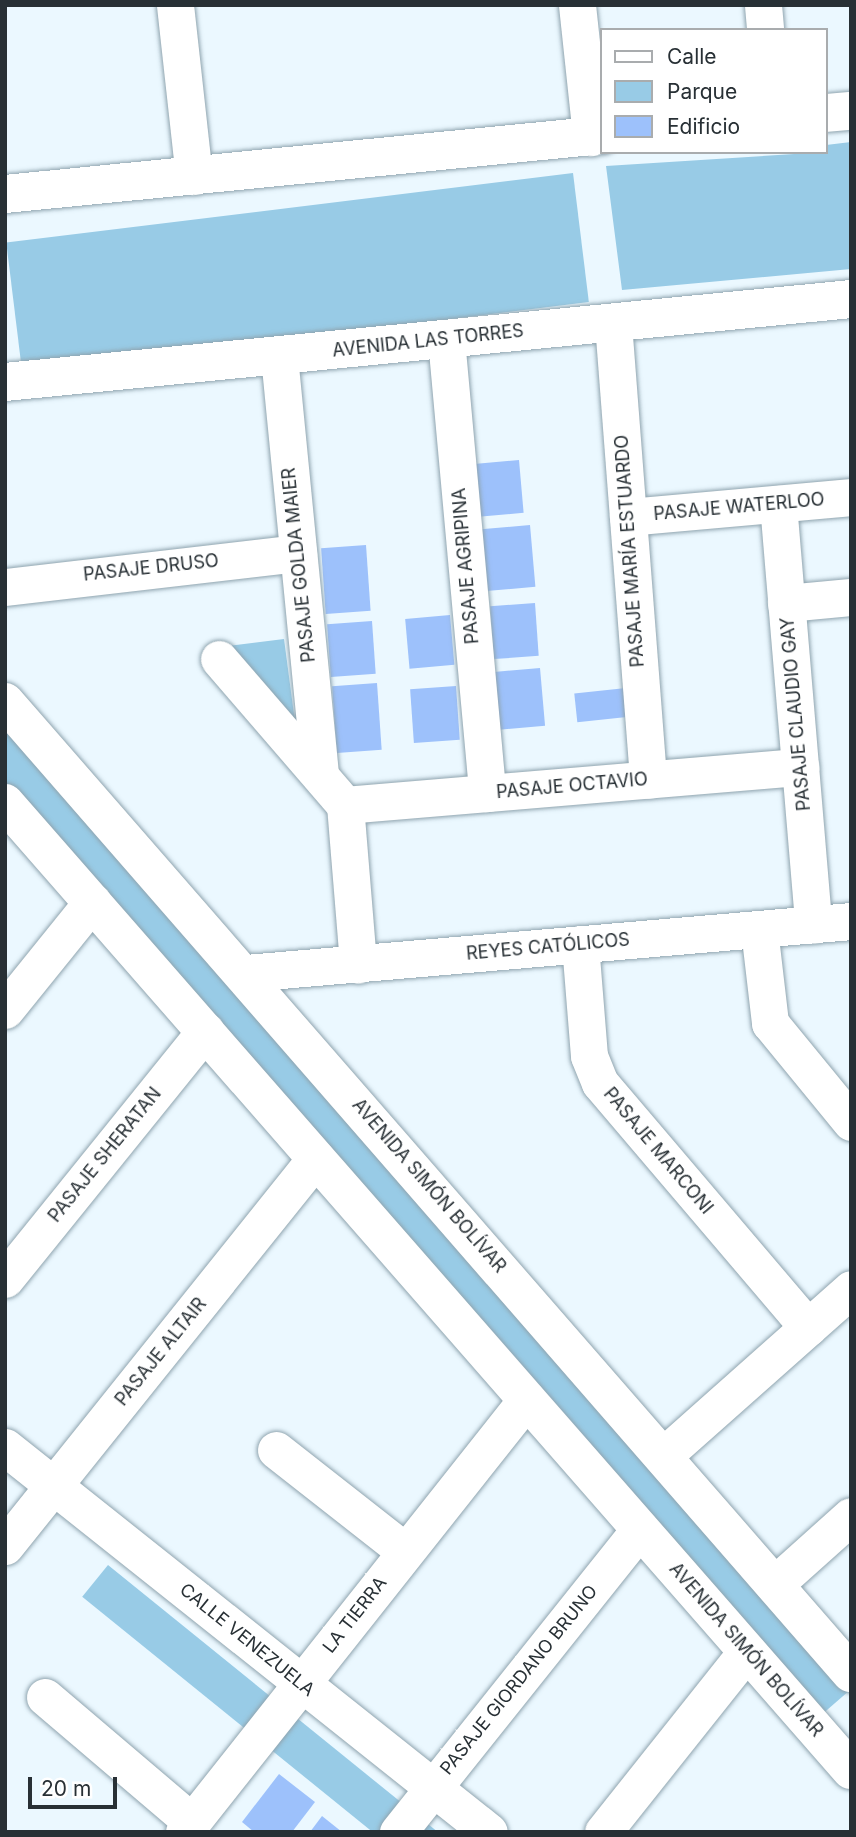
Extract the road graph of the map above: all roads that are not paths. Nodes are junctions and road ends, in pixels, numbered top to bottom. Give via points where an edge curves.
1 (175, 5) edge
2 (577, 5) edge
3 (763, 5) edge
4 (765, 28) edge
5 (851, 111) edge
6 (828, 113) edge
7 (596, 136) edge
8 (194, 176) junction
9 (5, 194) edge
10 (851, 299) edge
11 (613, 323) junction
12 (446, 339) junction
13 (279, 356) junction
14 (5, 382) edge
15 (850, 497) edge
16 (778, 504) junction
17 (628, 517) junction
18 (298, 553) junction
19 (5, 587) edge
20 (851, 597) edge
21 (786, 603) junction
22 (219, 659) dead end
23 (5, 702) edge
24 (800, 767) junction
25 (320, 774) junction
26 (648, 779) junction
27 (487, 793) junction
28 (5, 803) edge
29 (345, 805) junction
30 (92, 902) junction
31 (851, 921) edge
32 (813, 925) junction
33 (759, 929) junction
34 (580, 944) junction
35 (358, 964) junction
36 (246, 973) junction
37 (5, 1010) edge
38 (205, 1031) junction
39 (845, 1107) edge
40 (316, 1158) junction
41 (5, 1279) edge
42 (851, 1289) edge
43 (808, 1327) junction
44 (527, 1399) junction
45 (5, 1447) edge
46 (276, 1450) dead end
47 (663, 1456) junction
48 (53, 1486) junction
49 (851, 1516) edge
50 (640, 1529) junction
51 (5, 1546) edge
52 (405, 1551) junction
53 (774, 1585) junction
54 (747, 1651) junction
55 (851, 1673) edge
56 (301, 1683) junction
57 (45, 1698) dead end
58 (851, 1770) edge
59 (433, 1787) junction
60 (188, 1827) edge
61 (398, 1832) edge
62 (489, 1832) edge
63 (603, 1832) edge

1 - 8 street
2 - 7 street
3 - 4 street
5 - 6 main road
7 - 8 main road
8 - 9 main road
10 - 11 main road, AVENIDA LAS TORRES
11 - 12 main road, AVENIDA LAS TORRES
11 - 17 street, PASAJE MARÍA ESTUARDO
12 - 13 main road, AVENIDA LAS TORRES
12 - 27 street, PASAJE AGRIPINA
13 - 14 main road, AVENIDA LAS TORRES
13 - 18 street, PASAJE GOLDA MAIER
15 - 16 street, PASAJE WATERLOO
16 - 17 street, PASAJE WATERLOO
16 - 21 street, PASAJE CLAUDIO GAY
17 - 26 street, PASAJE MARÍA ESTUARDO
18 - 19 street, PASAJE DRUSO
18 - 25 street, PASAJE GOLDA MAIER
20 - 21 street
21 - 24 street, PASAJE CLAUDIO GAY
22 - 25 street
23 - 36 main road, AVENIDA SIMÓN BOLÍVAR
24 - 26 street, PASAJE OCTAVIO
24 - 32 street, PASAJE CLAUDIO GAY
25 - 29 street
26 - 27 street, PASAJE OCTAVIO
27 - 29 street, PASAJE OCTAVIO
28 - 30 main road, AVENIDA SIMÓN BOLÍVAR
29 - 35 street
30 - 37 street
30 - 38 main road, AVENIDA SIMÓN BOLÍVAR
31 - 32 street, REYES CATÓLICOS
32 - 33 street, REYES CATÓLICOS
33 - 34 street, REYES CATÓLICOS
33 - 39 street via 770,1023
34 - 35 street, REYES CATÓLICOS
34 - 43 street, PASAJE MARCONI via 589,1056 600,1083
35 - 36 street, REYES CATÓLICOS
36 - 47 main road, AVENIDA SIMÓN BOLÍVAR
38 - 40 main road, AVENIDA SIMÓN BOLÍVAR
38 - 41 street, PASAJE SHERATAN
40 - 44 main road, AVENIDA SIMÓN BOLÍVAR
40 - 48 street, PASAJE ALTAIR
42 - 43 street
43 - 47 street
44 - 50 main road, AVENIDA SIMÓN BOLÍVAR
44 - 52 street, LA TIERRA
45 - 48 street, CALLE VENEZUELA
46 - 52 street
47 - 53 main road, AVENIDA SIMÓN BOLÍVAR
48 - 51 street, PASAJE ALTAIR
48 - 56 street, CALLE VENEZUELA
49 - 53 street
50 - 54 main road, AVENIDA SIMÓN BOLÍVAR
50 - 59 street, PASAJE GIORDANO BRUNO
52 - 56 street, LA TIERRA
53 - 55 main road, AVENIDA SIMÓN BOLÍVAR
54 - 58 main road, AVENIDA SIMÓN BOLÍVAR
54 - 63 street
56 - 59 street, CALLE VENEZUELA
56 - 60 street, LA TIERRA
57 - 60 street
59 - 61 street, PASAJE GIORDANO BRUNO
59 - 62 street, CALLE VENEZUELA

